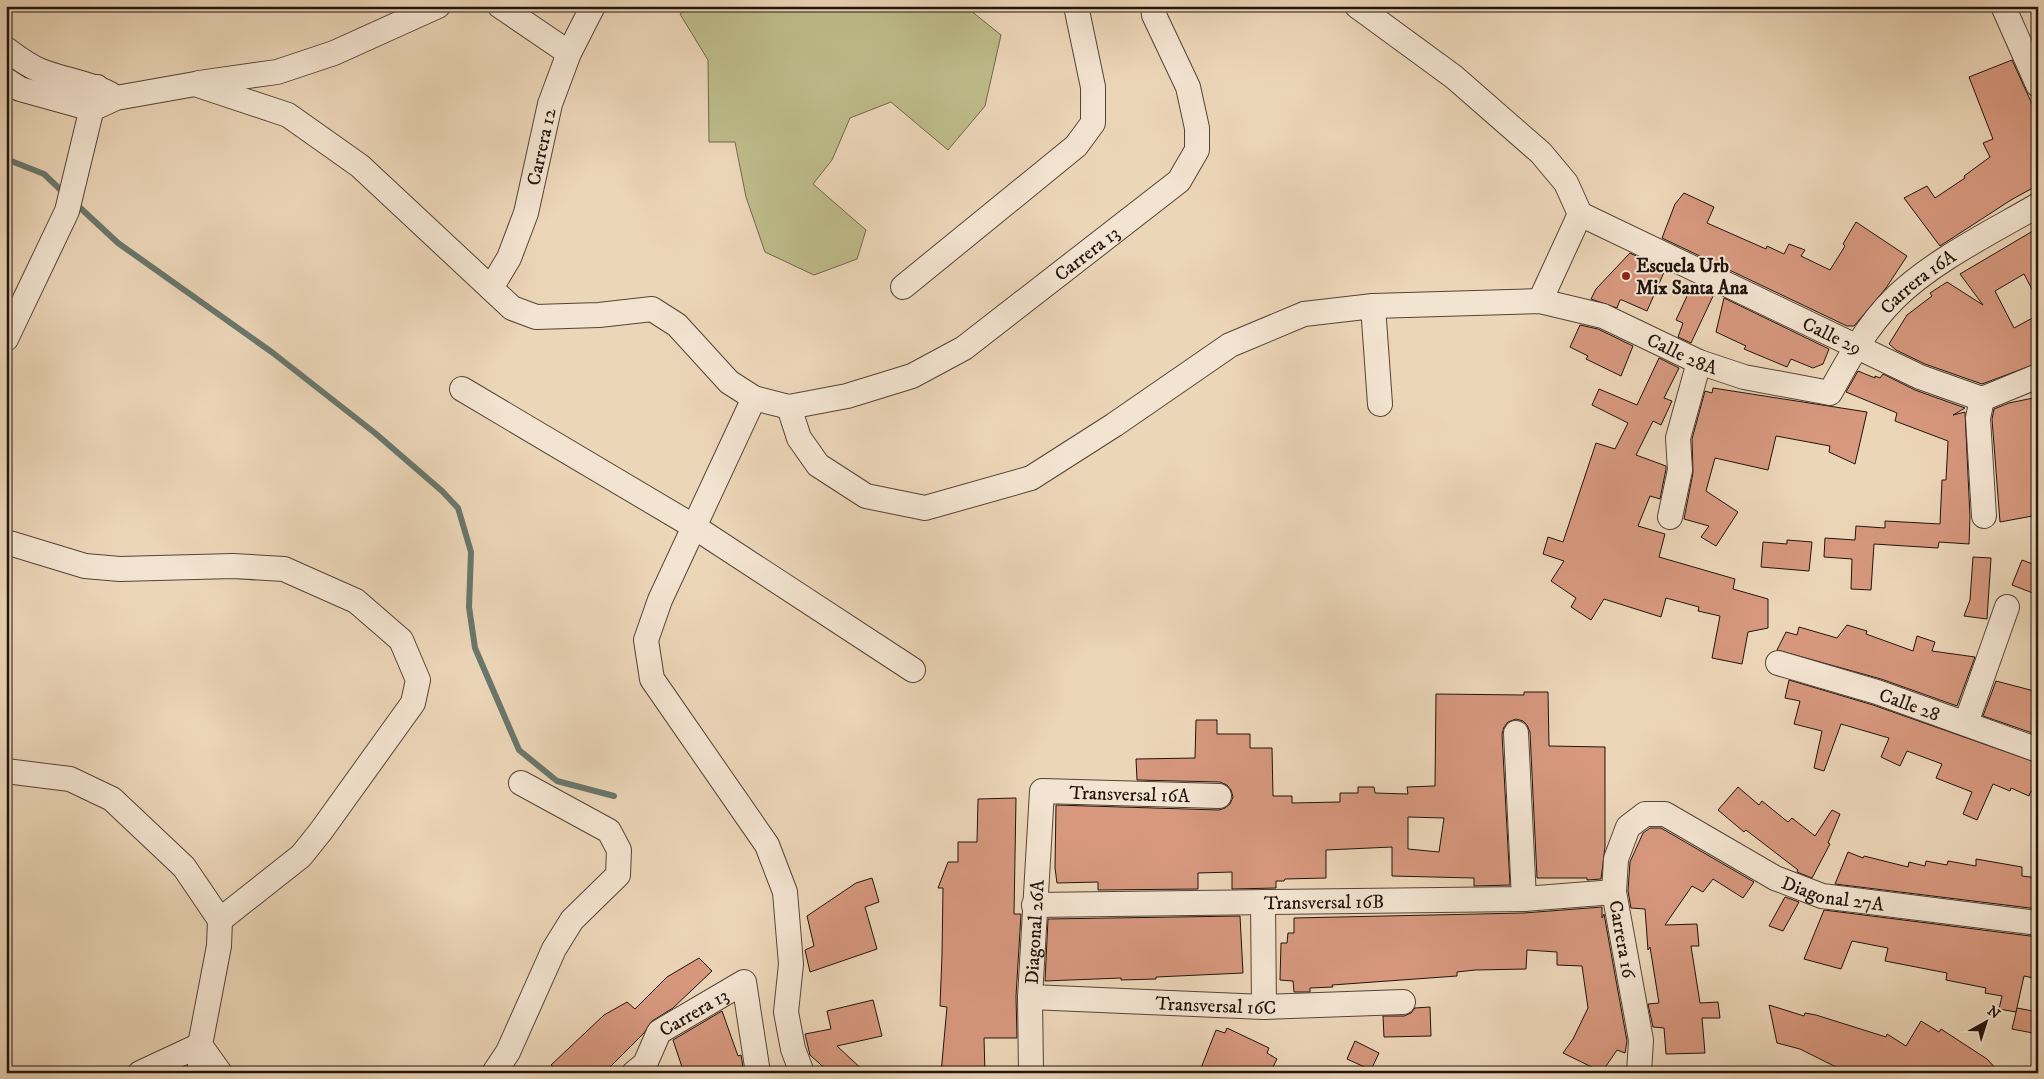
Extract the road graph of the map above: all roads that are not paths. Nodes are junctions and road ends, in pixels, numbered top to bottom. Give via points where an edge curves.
1 (438, 6) edge
2 (500, 6) edge
3 (593, 6) edge
4 (1076, 6) edge
5 (1153, 6) edge
6 (1357, 6) edge
7 (2003, 6) edge
8 (6, 49) edge
9 (569, 52) junction
10 (6, 80) edge
11 (195, 84) junction
12 (2038, 84) edge
13 (101, 98) junction
14 (2038, 204) edge
15 (1580, 214) junction
16 (903, 287) dead end
17 (491, 288) junction
18 (1540, 301) junction
19 (1373, 306) junction
20 (6, 339) edge
21 (1855, 346) junction
22 (1699, 362) junction
23 (2038, 376) edge
24 (462, 388) dead end
25 (1830, 393) joint
26 (754, 398) junction
27 (1982, 399) junction
28 (1380, 404) dead end
29 (789, 407) junction
30 (1984, 516) dead end
31 (1670, 517) dead end
32 (693, 526) junction
33 (6, 542) edge
34 (2007, 607) dead end
35 (1778, 663) dead end
36 (913, 670) dead end
37 (1966, 723) junction
38 (1516, 733) dead end
39 (2038, 750) edge
40 (6, 771) edge
41 (521, 783) dead end
42 (1042, 791) joint
43 (1218, 796) dead end
44 (1644, 814) joint
45 (1614, 892) junction
46 (1524, 899) junction
47 (1263, 902) junction
48 (1034, 906) junction
49 (220, 920) junction
50 (2038, 923) edge
51 (1030, 997) junction
52 (1403, 1002) dead end
53 (1264, 1007) junction
54 (200, 1045) junction
55 (140, 1073) edge
56 (200, 1073) edge
57 (220, 1073) edge
58 (494, 1073) edge
59 (634, 1073) edge
60 (758, 1073) edge
61 (802, 1073) edge
62 (1031, 1073) edge
63 (1639, 1073) edge

1 - 11 street via 334,53 277,72
2 - 9 street
3 - 9 street, Carrera 12
4 - 16 street via 1093,87 1093,122 1076,146
5 - 29 street, Carrera 13 via 1154,15 1188,87 1196,128 1197,150 1179,180 964,348 912,376 847,396
6 - 15 street via 1454,77 1541,153 1566,183
7 - 12 street
8 - 13 street via 40,71
9 - 17 street, Carrera 12 via 550,104 526,213 510,258
10 - 13 street via 20,89
11 - 13 street
11 - 17 street via 288,115 360,166
13 - 20 street via 67,211
14 - 21 street, Carrera 16A via 1939,263 1894,299
15 - 18 street
15 - 21 street, Calle 29
17 - 26 street via 512,308 536,317 652,309 677,324 729,382
18 - 19 street, Calle 28A
18 - 22 street, Calle 28A via 1603,316
19 - 28 street
19 - 29 street, Calle 28A via 1304,314 1230,346 1031,478 926,508 866,496 818,465 800,438
21 - 25 street, Carrera 16A
21 - 27 street, Calle 29 via 1920,377
22 - 25 street, Calle 28A via 1744,377
22 - 31 street via 1678,438 1680,470
23 - 27 street
24 - 32 street
26 - 29 street
26 - 32 street
27 - 30 street via 1978,418
32 - 36 street
32 - 61 street via 646,640 652,680 767,845 785,892 791,964 786,1012 793,1049
33 - 49 street via 85,566 111,569 233,566 284,569 356,601 402,640 418,680 413,703 301,856
34 - 37 street
35 - 37 street, Calle 28
37 - 39 street, Calle 28
38 - 46 street
40 - 49 street via 70,779 112,799 184,866
41 - 58 street via 609,831 619,850 618,875 572,920 554,949 508,1052
42 - 43 street, Transversal 16A
42 - 48 street, Diagonal 26A
44 - 45 street, Carrera 16 via 1628,827 1616,859
44 - 50 street, Diagonal 27A via 1665,814 1775,878 1822,896
45 - 46 street, Transversal 16B
45 - 63 street, Carrera 16 via 1641,1040
46 - 47 street, Transversal 16B
47 - 48 street, Transversal 16B
47 - 53 street
48 - 51 street, Diagonal 26A
49 - 54 street via 220,946
51 - 53 street, Transversal 16C
51 - 62 street, Diagonal 26A
52 - 53 street, Transversal 16C
54 - 55 street
54 - 56 street
54 - 57 street
59 - 60 street, Carrera 13 via 645,1064 659,1032 744,982

